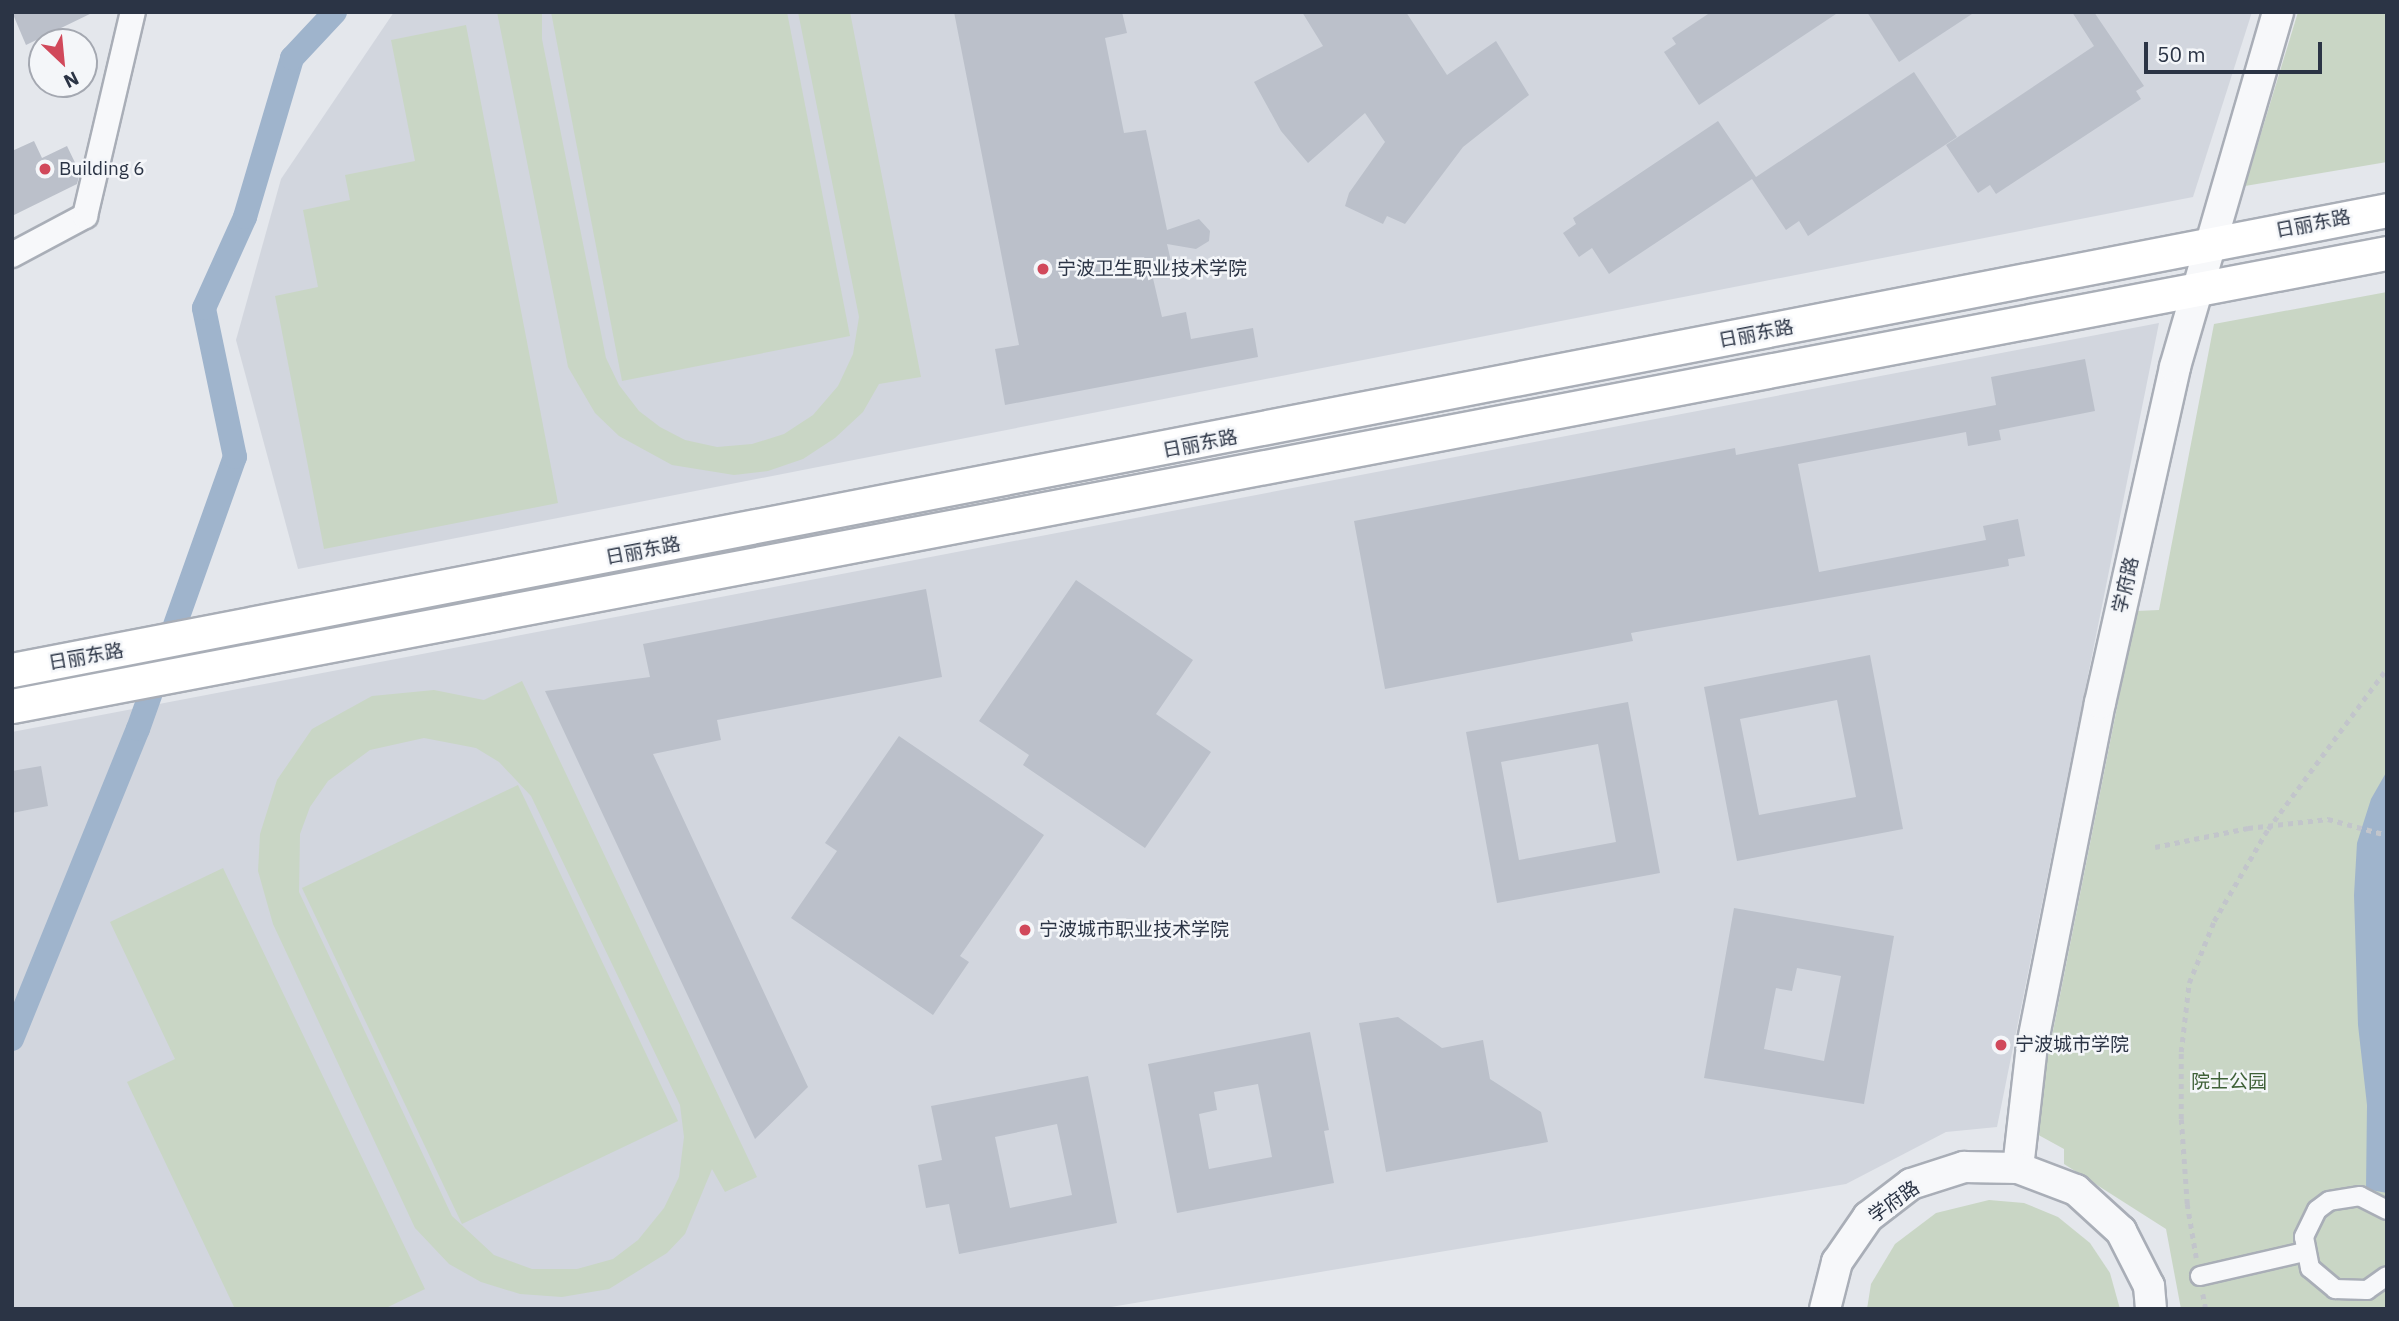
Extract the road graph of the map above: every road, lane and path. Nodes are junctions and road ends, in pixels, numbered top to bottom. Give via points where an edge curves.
1 (133, 12) edge
2 (2278, 12) edge
3 (2387, 210) edge
4 (2210, 244) junction
5 (2387, 253) edge
6 (12, 255) edge
7 (2197, 290) junction
8 (2387, 668) edge
9 (12, 670) edge
10 (12, 706) edge
11 (2271, 825) junction
12 (2387, 835) edge
13 (2155, 847) dead end
14 (2018, 1168) junction
15 (2387, 1210) edge
16 (2304, 1252) junction
17 (2200, 1276) junction
18 (2387, 1276) edge
19 (1825, 1309) edge
20 (2151, 1309) edge
21 (2206, 1309) edge

1 - 6 street via 85,216
2 - 4 street, 学府路
3 - 4 main road, 日丽东路
4 - 7 street, 学府路
4 - 9 main road, 日丽东路
5 - 7 main road, 日丽东路
7 - 10 main road, 日丽东路
7 - 14 street, 学府路 via 2175,367 2097,717 2032,1046
8 - 11 path
11 - 12 path via 2328,819
11 - 13 path
11 - 17 path via 2214,921 2189,982 2181,1052 2181,1119 2187,1204
14 - 19 street, 学府路 via 1964,1167 1912,1184 1868,1217 1837,1262
14 - 20 street, 学府路 via 2076,1190 2121,1231 2149,1286
15 - 16 street via 2360,1196 2329,1201 2308,1223
16 - 17 street
16 - 18 street via 2315,1274 2334,1289 2367,1290
17 - 21 path

